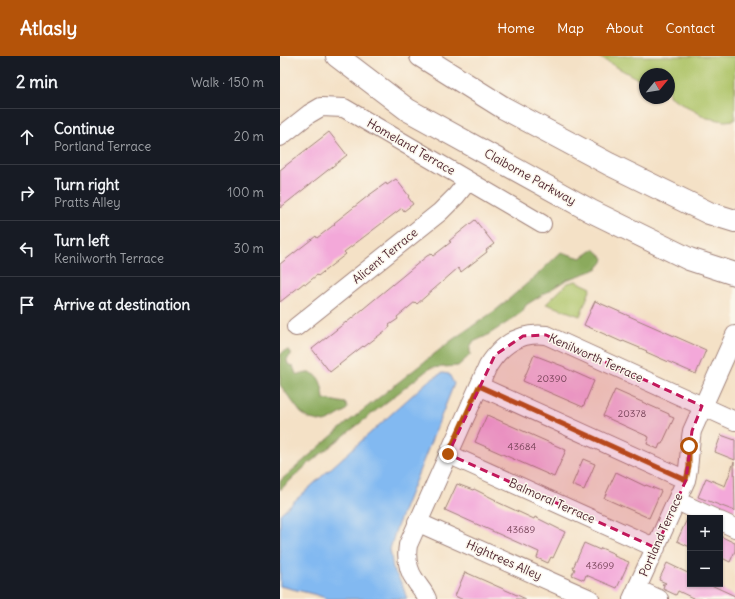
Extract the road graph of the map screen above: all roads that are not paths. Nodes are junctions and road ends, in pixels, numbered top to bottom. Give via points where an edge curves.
1 (337, 56) edge
2 (421, 56) edge
3 (280, 137) edge
4 (468, 180) junction
5 (735, 222) edge
6 (542, 224) dead end
7 (735, 274) edge
8 (296, 327) dead end
9 (735, 335) edge
10 (479, 386) junction
11 (702, 406) junction
12 (735, 421) edge
13 (448, 454) junction
14 (686, 480) junction
15 (677, 501) junction
16 (707, 515) edge
17 (417, 522) junction
18 (723, 522) edge
19 (735, 528) edge
20 (656, 548) junction
21 (634, 594) edge
22 (427, 599) edge
23 (590, 599) edge
24 (659, 599) edge

1 - 7 main road, Claiborne Parkway via 408,110 591,211 689,259
2 - 5 main road via 504,108 608,164 709,213
3 - 4 street, Homeland Terrace via 322,107 344,108
4 - 6 street, Homeland Terrace
4 - 8 street, Alicent Terrace via 440,212
9 - 11 street, Portland Terrace
10 - 11 street, Kenilworth Terrace via 495,355 513,341 534,334 546,335
10 - 13 street, Kenilworth Terrace
10 - 14 street
11 - 12 street, Kenilworth Terrace
11 - 14 street, Portland Terrace via 692,431
13 - 17 street, Kenilworth Terrace
13 - 20 street, Balmoral Terrace
14 - 15 street, Portland Terrace
15 - 16 street
15 - 20 street, Portland Terrace
17 - 22 street, Kenilworth Terrace via 406,557 408,568
17 - 23 street, Hightrees Alley
18 - 19 street
20 - 21 street, Portland Terrace
21 - 24 street

